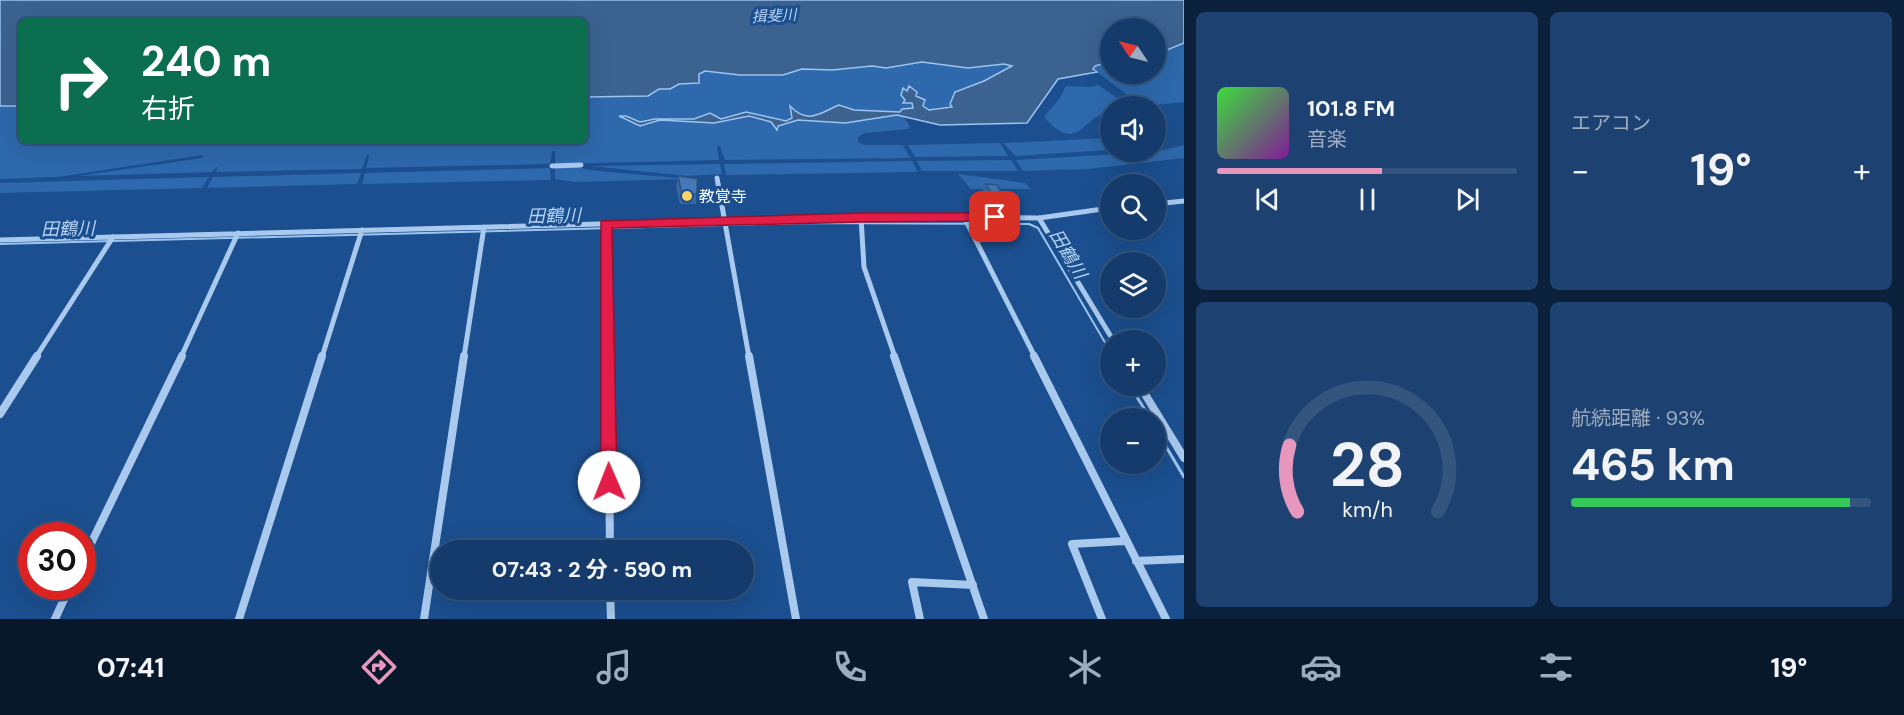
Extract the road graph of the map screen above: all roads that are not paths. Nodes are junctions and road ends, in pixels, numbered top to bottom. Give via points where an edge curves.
1 (581, 165) dead end
2 (552, 166) dead end
3 (717, 178) dead end
4 (1184, 201) edge
5 (1166, 203) edge
6 (1100, 209) edge
7 (1039, 218) junction
8 (966, 220) junction
9 (862, 221) junction
10 (727, 224) junction
11 (606, 227) junction
12 (483, 231) junction
13 (361, 234) junction
14 (236, 237) junction
15 (113, 238) junction
16 (0, 240) edge
17 (1107, 330) edge
18 (1146, 396) edge
19 (0, 414) edge
20 (1184, 458) edge
21 (96, 533) edge
22 (610, 540) edge
23 (1125, 541) junction
24 (1184, 559) edge
25 (1136, 561) junction
26 (973, 585) junction
27 (64, 600) edge
28 (610, 600) edge
29 (55, 619) edge
30 (239, 619) edge
31 (424, 619) edge
32 (611, 619) edge
33 (796, 619) edge
34 (920, 619) edge
35 (984, 619) edge
36 (1102, 619) edge
37 (1166, 619) edge

1 - 2 street
3 - 10 street
4 - 5 street
6 - 7 street
7 - 8 street
7 - 17 street
8 - 9 street
8 - 23 street
9 - 10 street
9 - 26 street via 864,267
10 - 11 street
10 - 33 street
11 - 12 street
11 - 22 street
12 - 13 street
12 - 31 street
13 - 14 street
13 - 30 street
14 - 15 street
14 - 21 street
15 - 16 street
15 - 19 street
18 - 20 street
23 - 25 street
23 - 36 street via 1072,544
24 - 25 street
25 - 37 street
26 - 34 street via 912,582
26 - 35 street
27 - 29 street
28 - 32 street

